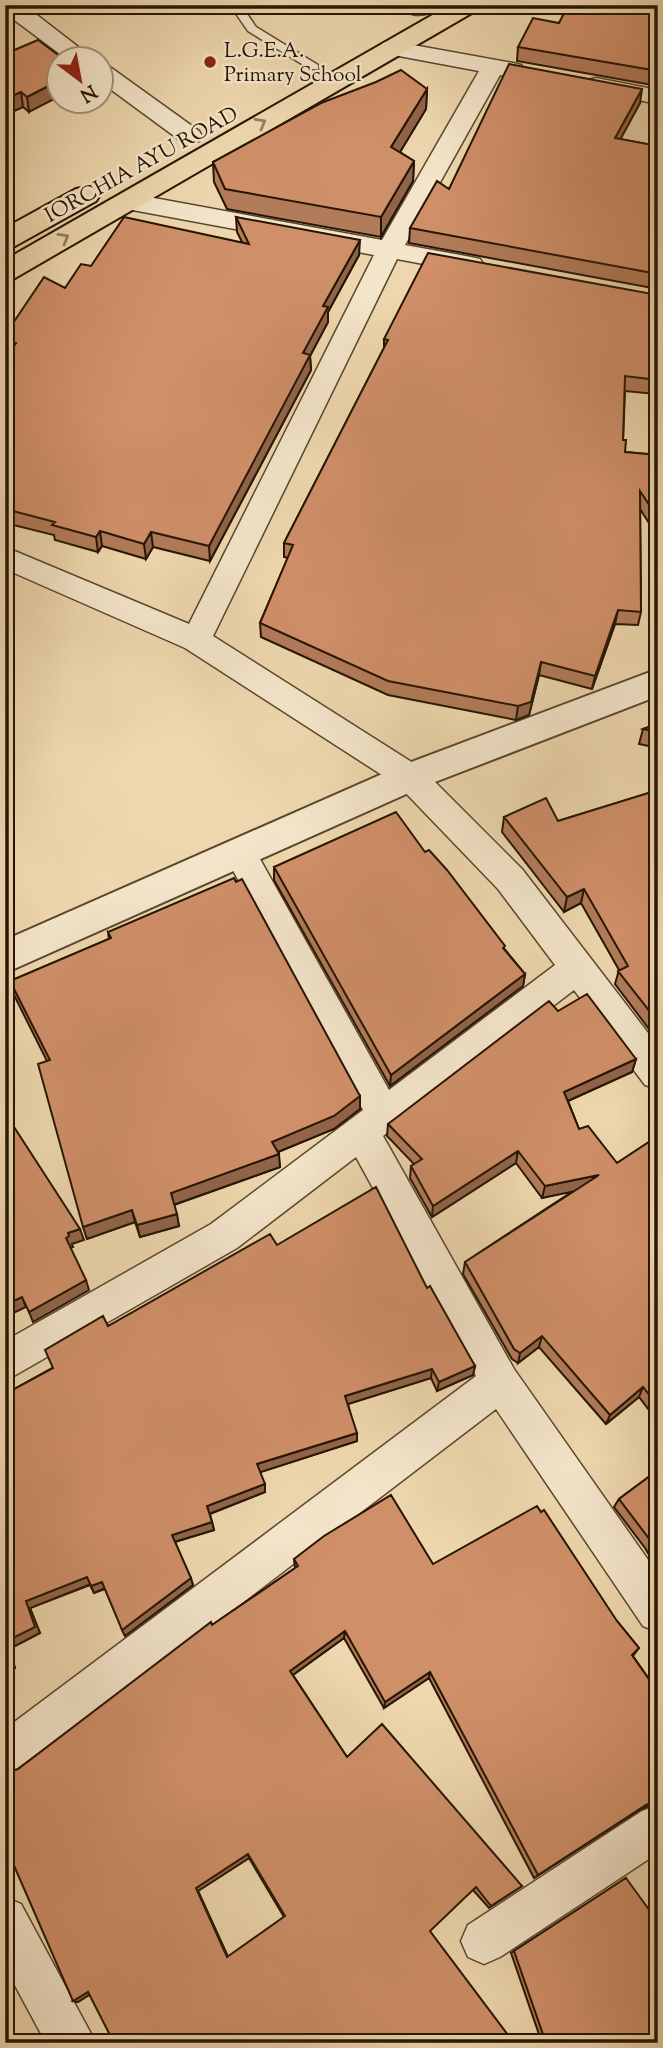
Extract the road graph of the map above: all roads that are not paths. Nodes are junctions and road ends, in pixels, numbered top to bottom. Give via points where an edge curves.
1 (9, 5) edge
2 (235, 5) edge
3 (468, 5) edge
4 (418, 6) edge
5 (65, 46) edge
6 (391, 48) junction
7 (493, 66) junction
8 (314, 67) junction
9 (534, 74) edge
10 (575, 82) edge
11 (116, 85) edge
12 (658, 97) edge
13 (179, 142) joint
14 (103, 185) dead end
15 (127, 201) junction
16 (5, 240) edge
17 (390, 250) junction
18 (497, 270) edge
19 (5, 272) edge
20 (5, 557) edge
21 (196, 640) junction
22 (658, 682) edge
23 (410, 777) junction
24 (239, 852) junction
25 (5, 957) edge
26 (578, 967) junction
27 (658, 1074) edge
28 (372, 1123) junction
29 (5, 1362) edge
30 (500, 1382) junction
31 (658, 1611) edge
32 (5, 1756) edge
33 (658, 1827) edge
34 (5, 1920) edge
35 (484, 1941) dead end
36 (72, 2043) edge

1 - 5 street
2 - 8 lane via 252,29
3 - 6 main road
4 - 8 main road, IORCHIA AYU ROAD
6 - 7 street
15 -> 6 main road
7 - 9 street
7 - 17 street
8 - 13 main road, IORCHIA AYU ROAD
10 - 12 street
11 - 13 street
14 - 16 main road, IORCHIA AYU ROAD
15 - 17 street
19 -> 15 main road
17 - 18 street
17 - 21 street
20 - 21 street
21 - 23 street
22 - 23 street
23 - 24 street
23 - 26 street via 510,879
24 - 25 street
24 - 28 street
26 - 27 street
26 - 28 street
28 - 29 street via 224,1236
28 - 30 street
30 - 31 street
30 - 32 street
33 - 35 street
34 - 36 street

